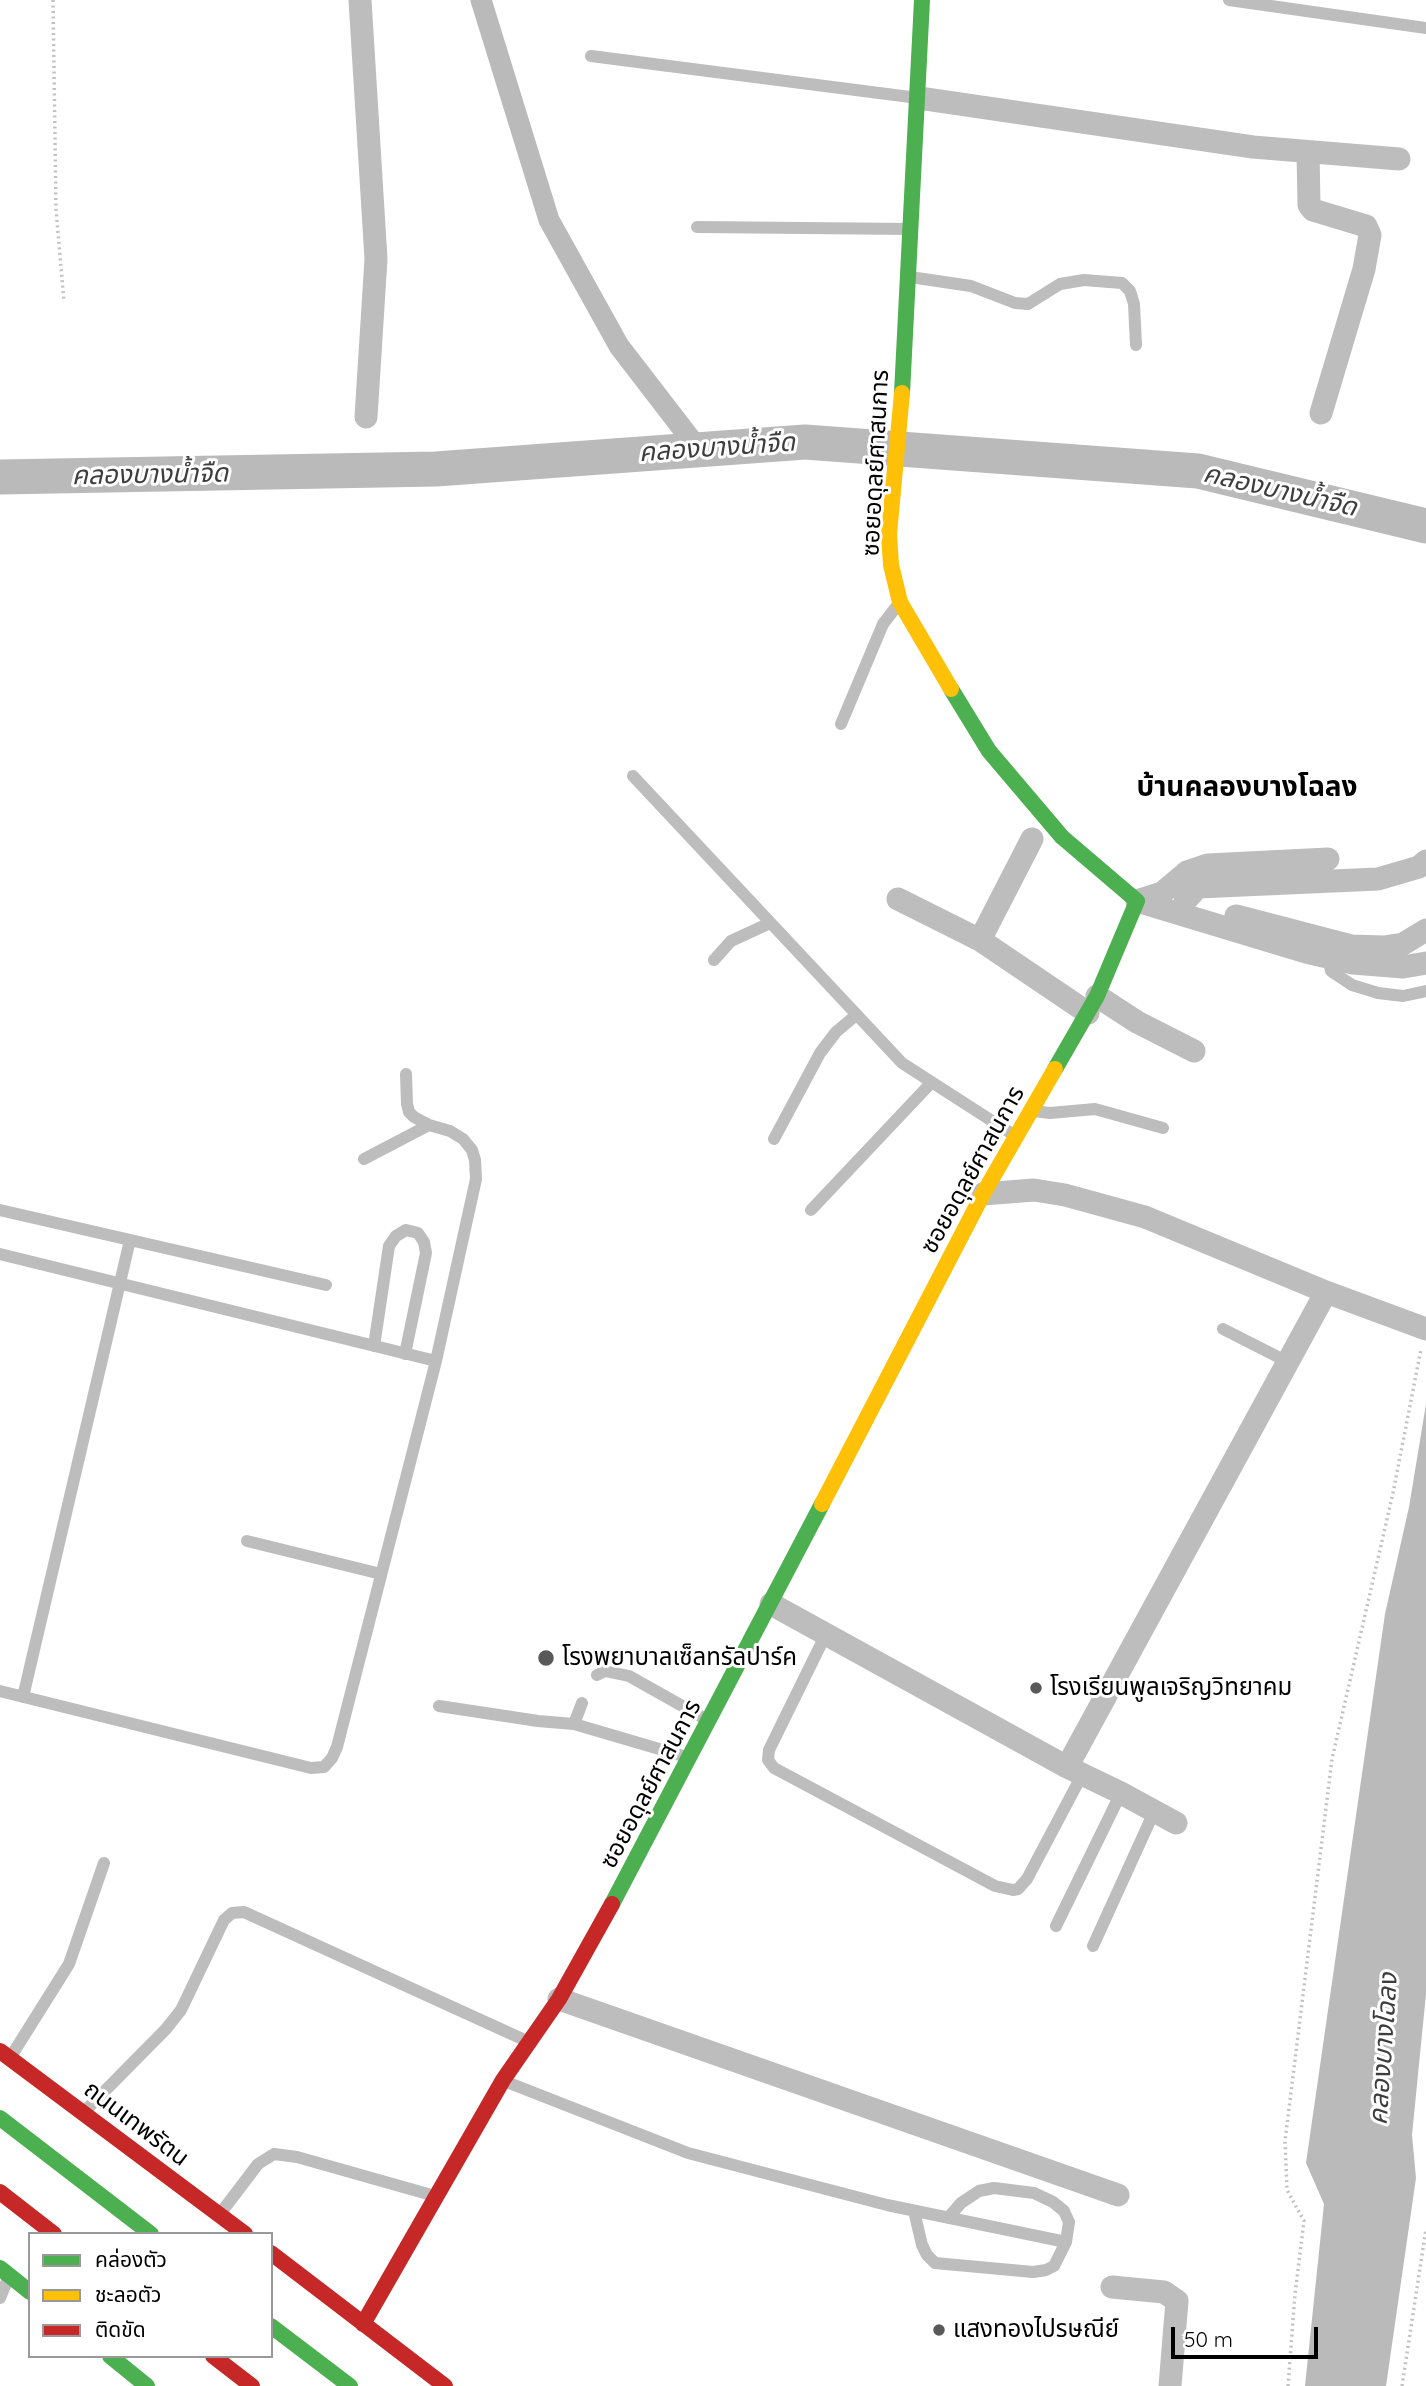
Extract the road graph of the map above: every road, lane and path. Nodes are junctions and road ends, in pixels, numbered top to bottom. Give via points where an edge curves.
1 (53, 0) edge
2 (360, 0) edge
3 (922, 0) edge
4 (1228, 0) edge
5 (1426, 27) edge
6 (592, 56) dead end
7 (919, 98) junction
8 (1308, 152) junction
9 (1399, 159) dead end
10 (697, 227) dead end
11 (912, 229) junction
12 (910, 277) junction
13 (64, 302) dead end
14 (1136, 345) dead end
15 (1321, 413) dead end
16 (366, 417) dead end
17 (900, 602) junction
18 (841, 724) dead end
19 (633, 776) dead end
20 (1032, 839) dead end
21 (1328, 859) dead end
22 (1426, 861) edge
23 (1162, 894) junction
24 (898, 899) dead end
25 (1137, 901) junction
26 (1185, 901) junction
27 (769, 923) junction
28 (1426, 930) edge
29 (980, 940) junction
30 (1328, 957) junction
31 (714, 960) dead end
32 (1426, 963) edge
33 (1426, 991) edge
34 (1092, 1005) junction
35 (855, 1016) junction
36 (1194, 1051) dead end
37 (406, 1074) dead end
38 (931, 1083) junction
39 (1032, 1111) junction
40 (429, 1125) junction
41 (1163, 1128) dead end
42 (1017, 1138) junction
43 (774, 1139) dead end
44 (364, 1159) dead end
45 (983, 1194) junction
46 (0, 1210) edge
47 (811, 1210) dead end
48 (130, 1240) junction
49 (0, 1254) edge
50 (120, 1284) junction
51 (326, 1285) dead end
52 (1326, 1292) junction
53 (1422, 1327) edge
54 (1223, 1329) dead end
55 (374, 1346) junction
56 (405, 1354) junction
57 (436, 1361) junction
58 (1288, 1362) junction
59 (247, 1541) dead end
60 (381, 1574) junction
61 (771, 1604) junction
62 (826, 1634) junction
63 (597, 1675) dead end
64 (0, 1691) edge
65 (23, 1697) junction
66 (582, 1703) dead end
67 (439, 1706) dead end
68 (709, 1721) junction
69 (574, 1724) junction
70 (690, 1758) junction
71 (1075, 1771) junction
72 (1121, 1793) junction
73 (1154, 1812) junction
74 (1176, 1824) dead end
75 (104, 1863) dead end
76 (1056, 1926) dead end
77 (1093, 1946) dead end
78 (559, 1999) junction
79 (529, 2042) junction
80 (5, 2055) edge
81 (503, 2080) junction
82 (83, 2113) junction
83 (0, 2118) edge
84 (0, 2193) edge
85 (1118, 2195) dead end
86 (435, 2196) junction
87 (0, 2205) edge
88 (914, 2211) junction
89 (220, 2214) junction
90 (948, 2218) junction
91 (1426, 2229) edge
92 (35, 2232) edge
93 (51, 2232) edge
94 (148, 2232) edge
95 (242, 2232) edge
96 (1066, 2242) junction
97 (273, 2255) edge
98 (5, 2272) edge
99 (1112, 2287) dead end
100 (28, 2290) edge
101 (0, 2298) edge
102 (363, 2324) junction
103 (273, 2328) edge
104 (112, 2358) edge
105 (200, 2358) edge
106 (216, 2358) edge
107 (147, 2386) edge
108 (235, 2386) edge
109 (252, 2386) edge
110 (350, 2386) edge
111 (445, 2386) edge
112 (1170, 2386) edge
113 (1288, 2386) edge
114 (1402, 2386) edge

1 - 13 path via 56,209
2 - 16 street via 376,259
3 - 7 main road, ซอยอดุลย์ศาสนการ
4 - 5 lane
6 - 7 lane
7 - 8 street
7 - 11 main road, ซอยอดุลย์ศาสนการ
8 - 9 street
8 - 15 street via 1313,211 1366,226 1370,235
10 - 11 lane
11 - 12 main road, ซอยอดุลย์ศาสนการ
12 - 14 lane via 971,286 1028,304 1060,284 1084,280 1122,283 1134,304
12 - 17 main road, ซอยอดุลย์ศาสนการ via 889,534
17 - 18 lane via 883,624
17 - 25 main road, ซอยอดุลย์ศาสนการ via 989,751 1062,837
19 - 27 lane
20 - 29 street
21 - 23 street via 1208,865 1187,872
22 - 26 street via 1378,879 1198,887
23 - 25 street
23 - 26 street
24 - 29 street
25 - 30 street
25 - 34 main road, ซอยอดุลย์ศาสนการ
26 - 28 street via 1352,946 1403,944
27 - 31 lane via 731,940
27 - 35 lane
29 - 34 street
30 - 32 street via 1403,967
30 - 33 lane via 1331,971 1352,985 1403,996
34 - 36 street
34 - 39 main road, ซอยอดุลย์ศาสนการ
35 - 38 lane via 902,1063
35 - 43 lane via 820,1053
37 - 40 lane via 409,1112
38 - 42 lane
38 - 47 lane
39 - 41 lane via 1095,1109
39 - 42 main road, ซอยอดุลย์ศาสนการ
40 - 44 lane
40 - 57 lane via 463,1139 472,1150 476,1179
42 - 45 main road, ซอยอดุลย์ศาสนการ
45 - 52 street via 1034,1190 1145,1217
45 - 61 main road, ซอยอดุลย์ศาสนการ
46 - 48 lane
48 - 50 lane
48 - 51 lane
49 - 50 lane
50 - 55 lane
50 - 65 lane
52 - 53 street
52 - 58 street
53 - 113 path via 1393,1493 1332,1759 1285,2141 1287,2190 1304,2221
54 - 58 lane
55 - 56 lane
55 - 56 lane via 389,1246 406,1230 418,1233 426,1253
56 - 57 lane
57 - 60 lane
58 - 71 street
59 - 60 lane
60 - 65 lane via 337,1747 324,1767 312,1768
61 - 62 street
61 - 68 main road, ซอยอดุลย์ศาสนการ
62 - 71 street
62 - 71 lane via 769,1750 768,1760 774,1768 995,1886 1013,1890 1027,1879
63 - 68 lane via 606,1671 629,1676
64 - 65 lane
66 - 69 lane
67 - 69 lane
68 - 70 main road, ซอยอดุลย์ศาสนการ
69 - 70 lane
70 - 78 main road, ซอยอดุลย์ศาสนการ
71 - 72 street
72 - 73 street
72 - 76 lane
73 - 74 street
73 - 77 lane
75 - 80 lane via 69,1964
78 - 79 main road, ซอยอดุลย์ศาสนการ
78 - 85 street
79 - 81 main road, ซอยอดุลย์ศาสนการ
79 - 82 lane via 244,1912 232,1913 223,1920 181,2010
80 - 82 main road, ถนนเทพรัตน
81 - 86 main road, ซอยอดุลย์ศาสนการ
81 - 88 lane via 688,2154
82 - 89 main road, ถนนเทพรัตน
83 - 94 main road
84 - 93 main road
86 - 89 lane via 274,2154 258,2164
86 - 102 main road, ซอยอดุลย์ศาสนการ
87 - 92 main road
88 - 90 lane
88 - 96 lane via 922,2245 935,2263 1046,2270 1054,2266
89 - 95 main road, ถนนเทพรัตน
90 - 96 lane
90 - 96 lane via 979,2191 994,2188 1034,2193 1064,2211 1069,2222
91 - 114 path
97 - 102 main road
98 - 100 main road
98 - 101 lane
99 - 112 street via 1164,2292 1177,2301
102 - 111 main road
103 - 110 main road
104 - 107 main road
105 - 108 main road
106 - 109 main road

